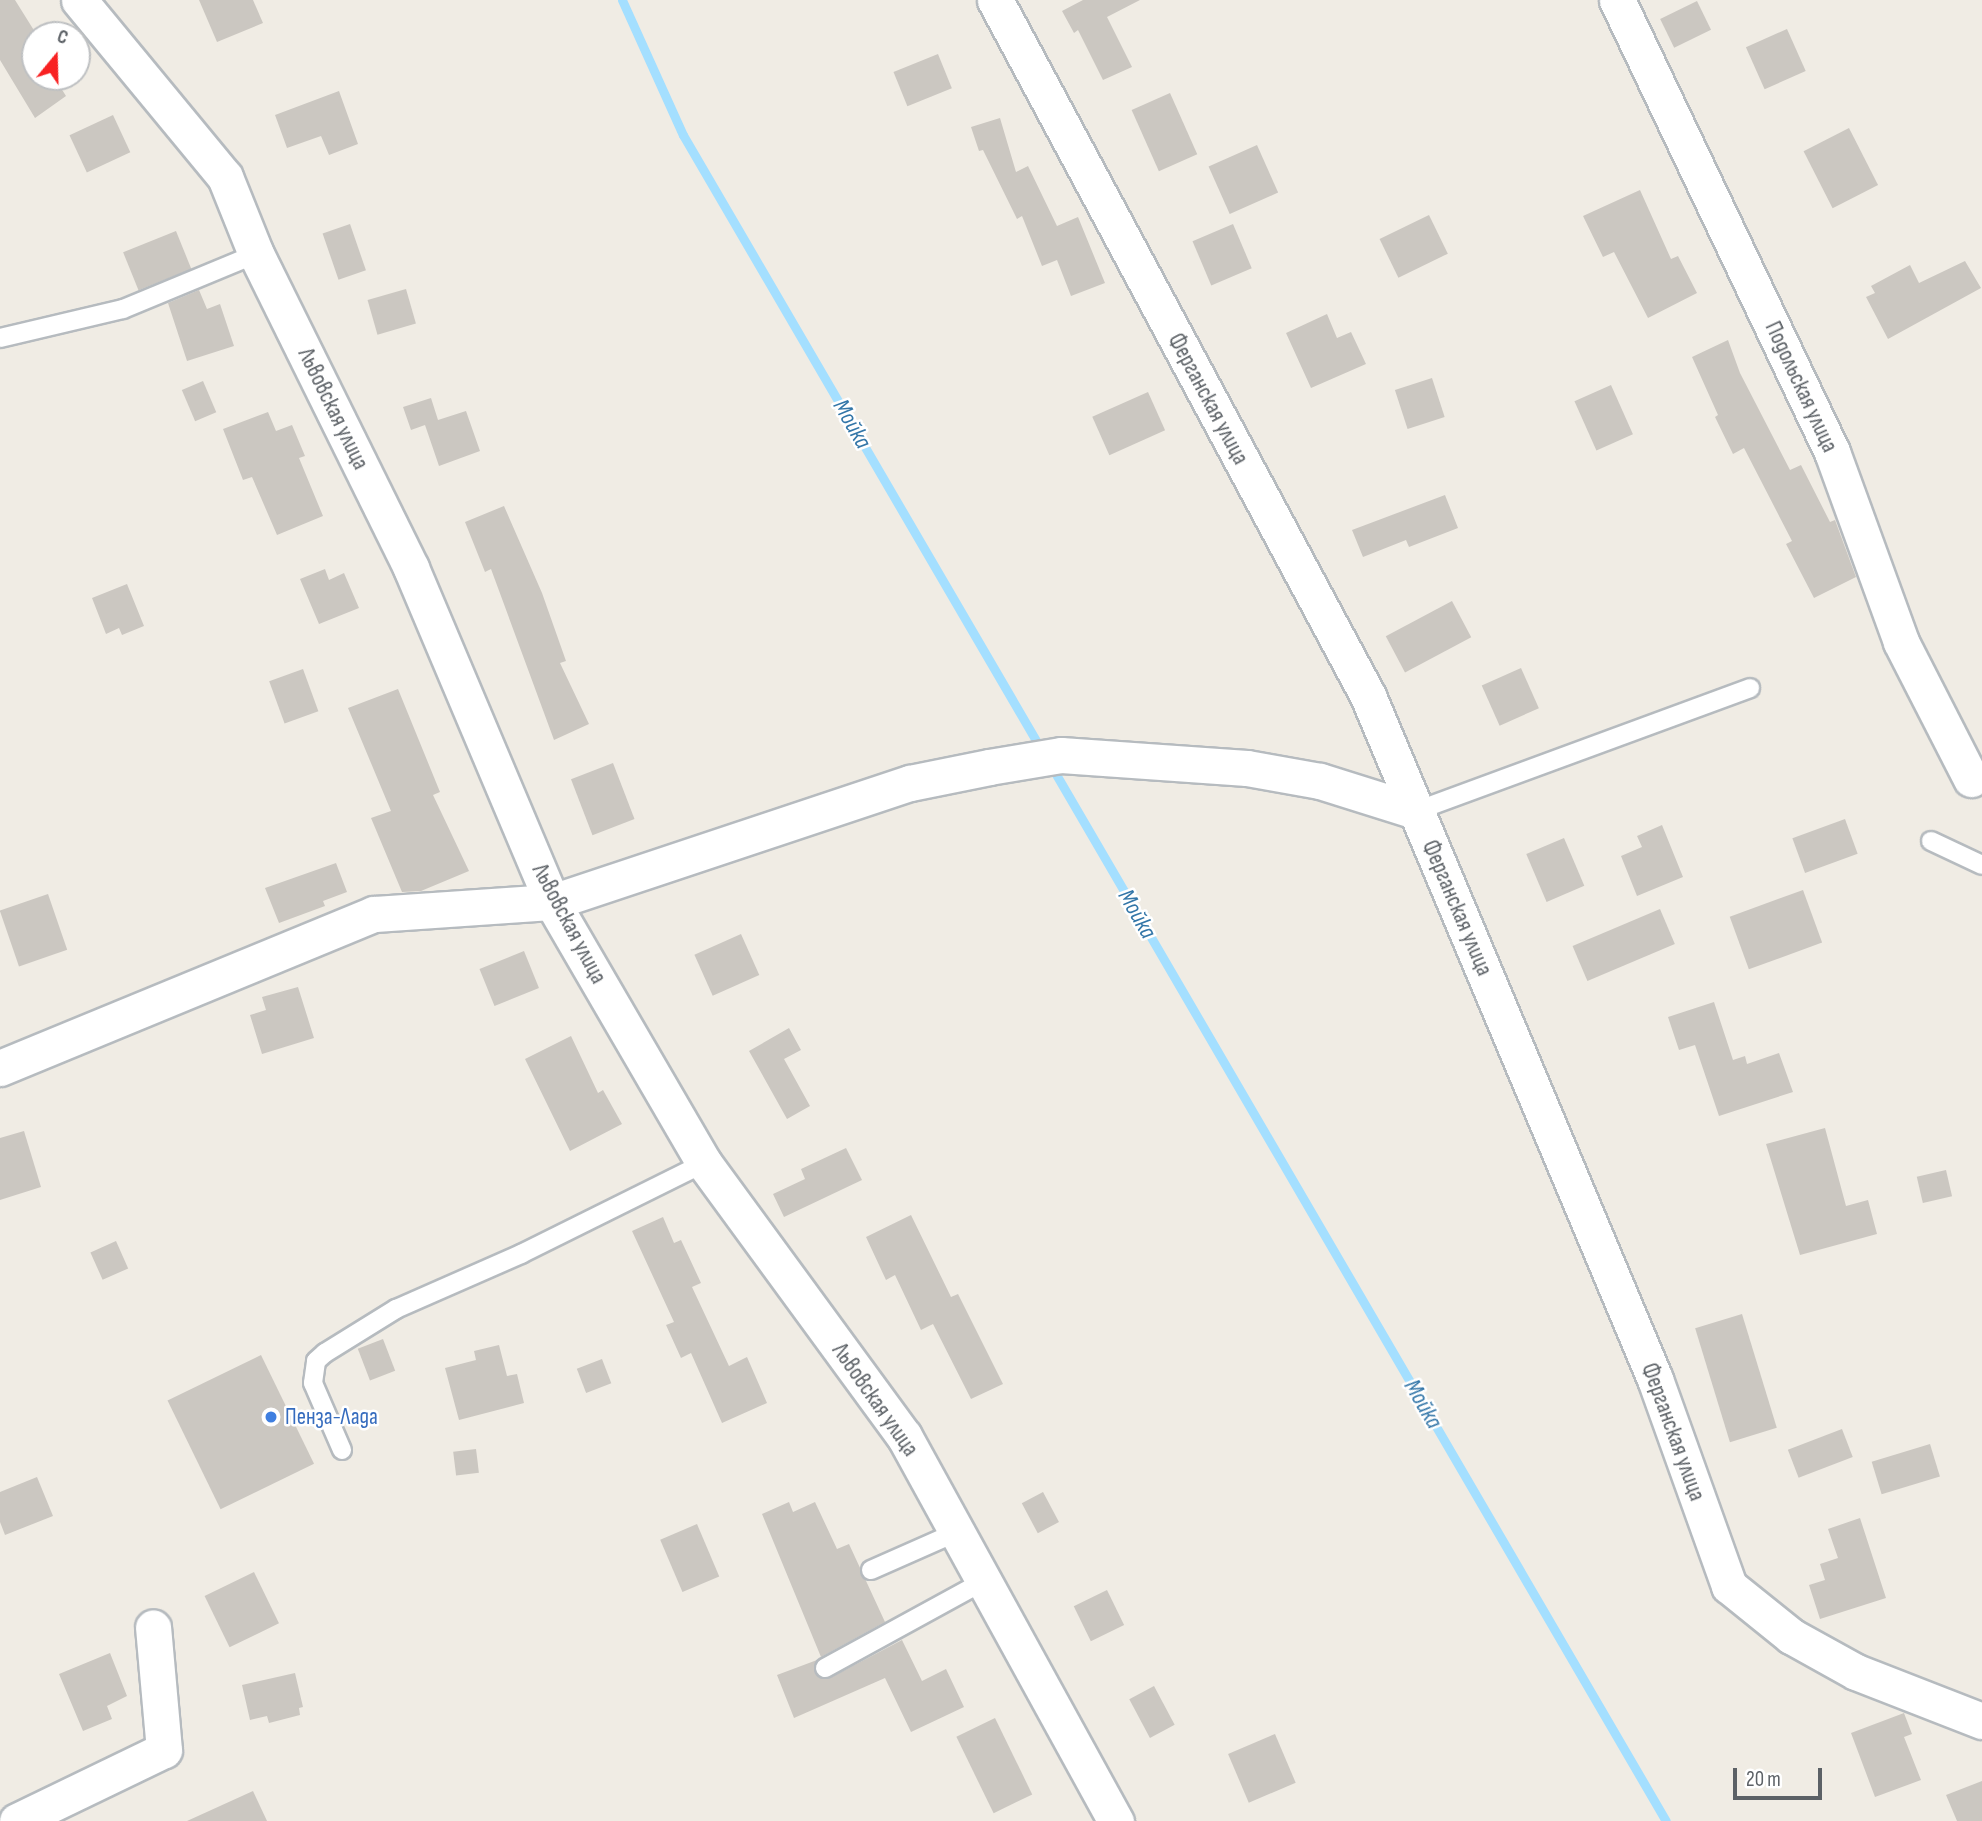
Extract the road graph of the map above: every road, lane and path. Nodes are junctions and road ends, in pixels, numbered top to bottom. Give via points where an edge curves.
1 (79, 0) edge
2 (995, 0) edge
3 (1617, 0) edge
4 (256, 254) junction
5 (0, 338) edge
6 (1749, 688) dead end
7 (1971, 779) dead end
8 (1416, 811) junction
9 (1931, 841) dead end
10 (1982, 865) edge
11 (552, 902) junction
12 (0, 1068) edge
13 (704, 1163) junction
14 (342, 1450) dead end
15 (957, 1532) junction
16 (871, 1570) dead end
17 (984, 1581) junction
18 (153, 1627) dead end
19 (825, 1668) dead end
20 (1982, 1721) edge
21 (17, 1821) edge
22 (1116, 1821) edge

1 - 4 street, Львовская улица via 225,177
2 - 8 street, Ферганская улица via 1368,696
3 - 7 street, Подольская улица via 1832,452 1901,642
4 - 5 lane via 123,309
4 - 11 street, Львовская улица via 411,568
6 - 8 lane
8 - 11 street via 1320,780 1247,768 1061,755 910,783
8 - 20 street, Ферганская улица via 1655,1379 1729,1586 1791,1636 1856,1672
9 - 10 lane
11 - 12 street via 374,914
11 - 13 street, Львовская улица
13 - 14 lane via 521,1254 396,1309 325,1353 316,1361 313,1383
13 - 15 street, Львовская улица via 904,1436
15 - 16 lane
15 - 17 street, Львовская улица
17 - 19 lane
17 - 22 street, Львовская улица
18 - 21 street via 164,1750

